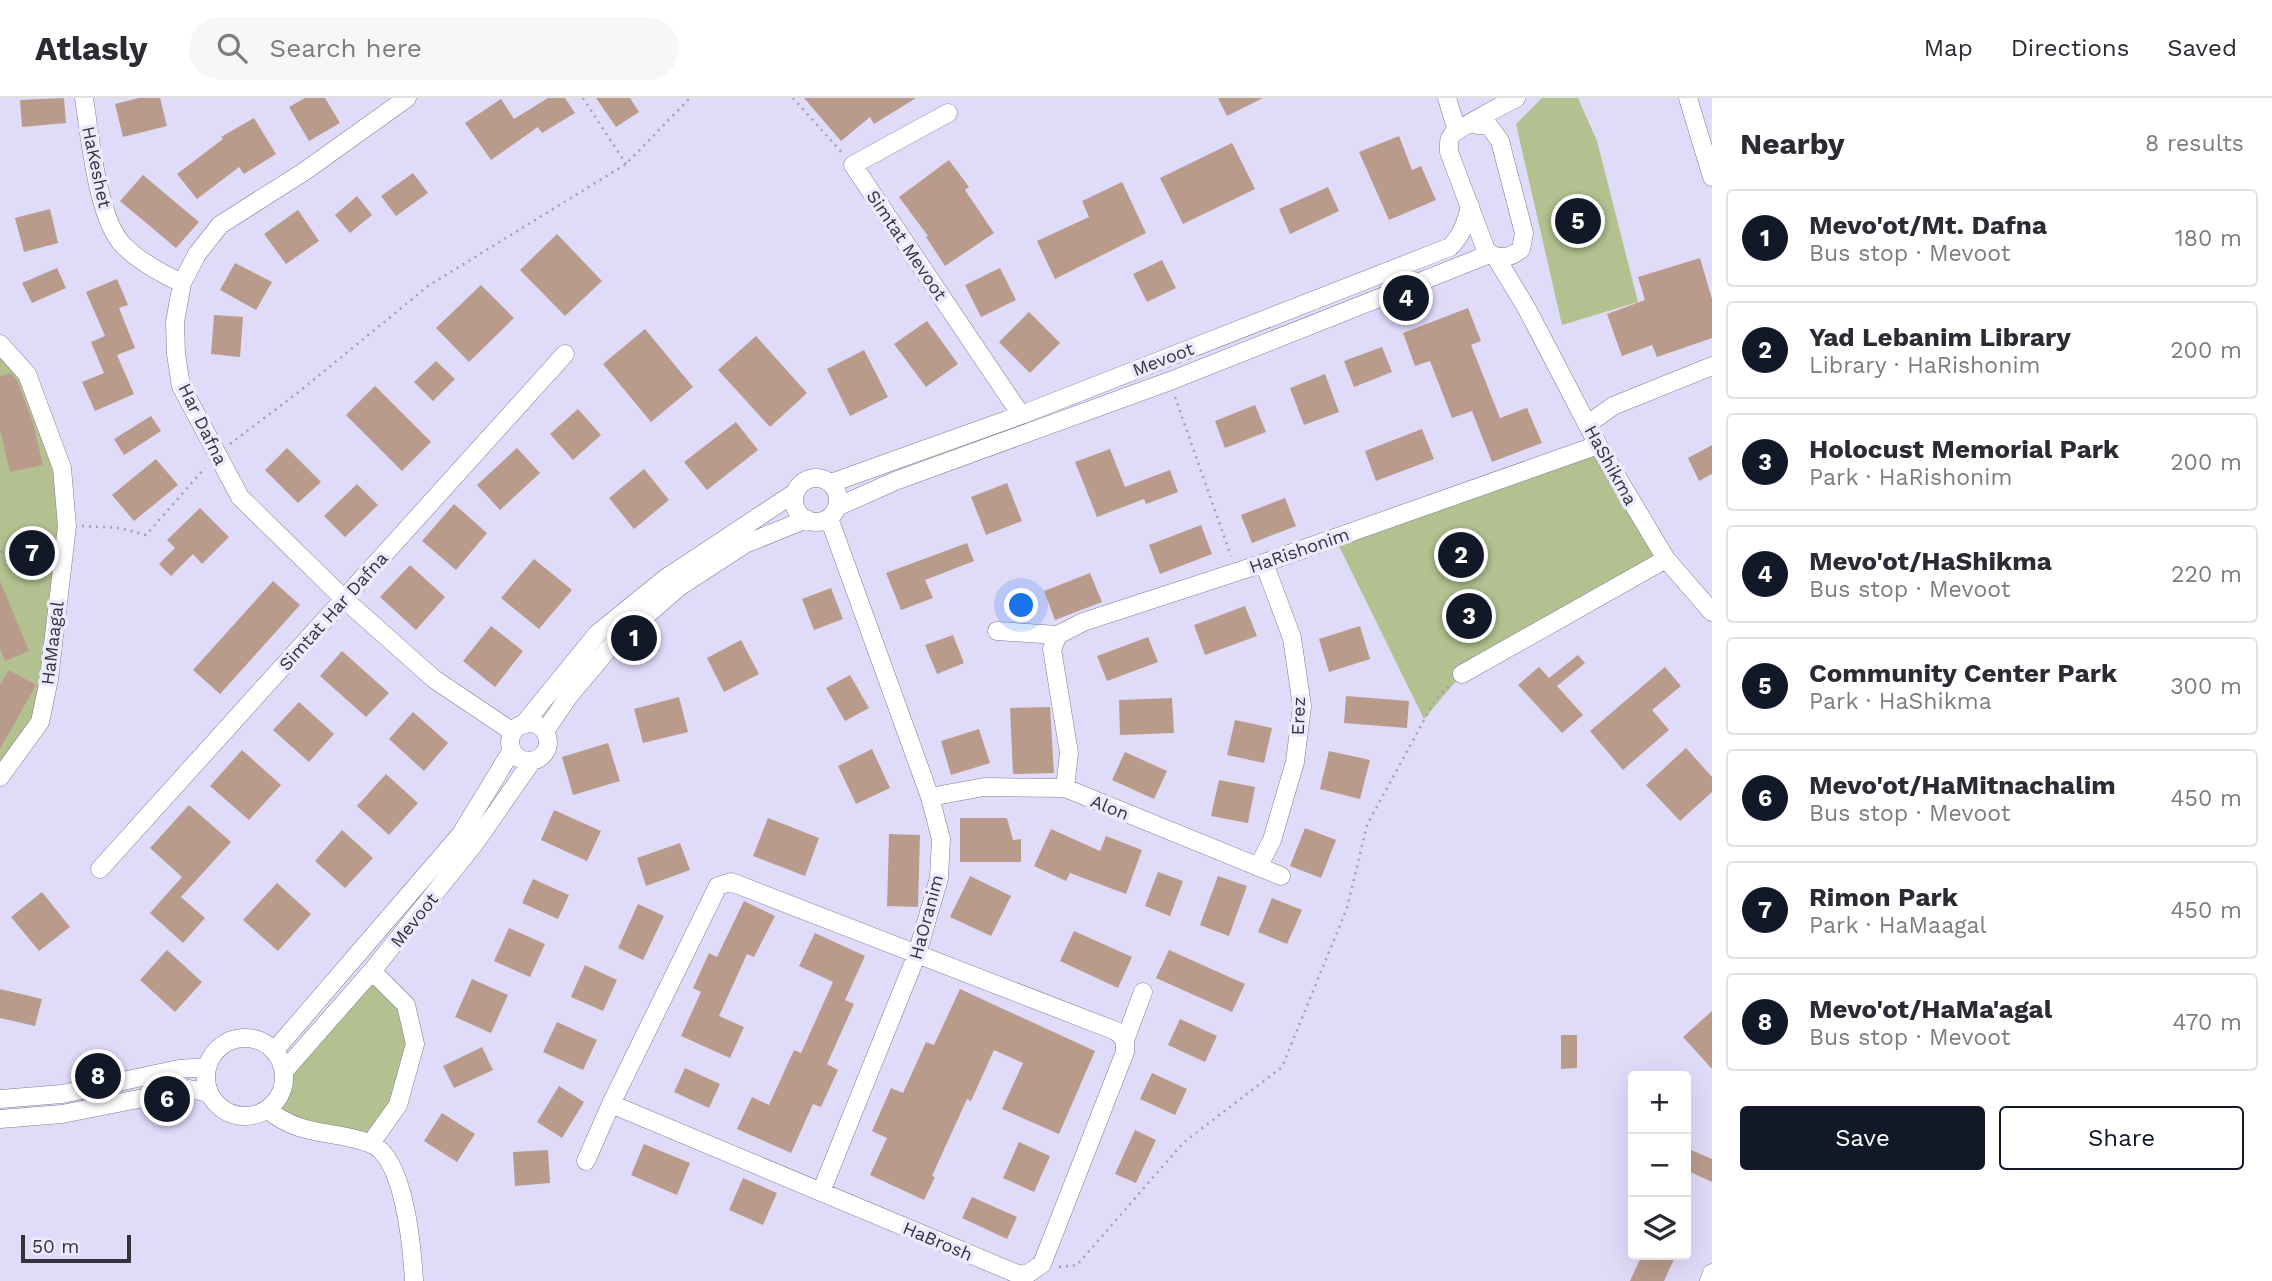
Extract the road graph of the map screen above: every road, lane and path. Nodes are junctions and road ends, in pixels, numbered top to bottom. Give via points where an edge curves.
1 (84, 98) edge
2 (407, 98) edge
3 (583, 98) edge
4 (690, 98) edge
5 (793, 98) edge
6 (1447, 98) edge
7 (1516, 98) edge
8 (1524, 98) edge
9 (1688, 98) edge
10 (948, 113) dead end
11 (1464, 127) junction
12 (1500, 141) junction
13 (626, 163) junction
14 (853, 165) junction
15 (1712, 177) edge
16 (1470, 206) junction
17 (1521, 249) junction
18 (1492, 255) junction
19 (182, 284) junction
20 (1527, 307) junction
21 (0, 344) edge
22 (565, 354) dead end
23 (1712, 366) edge
24 (1170, 381) junction
25 (1021, 415) junction
26 (1588, 424) junction
27 (1598, 445) junction
28 (217, 454) junction
29 (831, 483) junction
30 (796, 492) junction
31 (833, 512) junction
32 (807, 519) junction
33 (67, 526) junction
34 (0, 552) edge
35 (1666, 559) junction
36 (1265, 563) junction
37 (1237, 572) junction
38 (344, 599) junction
39 (1712, 612) edge
40 (997, 631) dead end
41 (1058, 635) junction
42 (1462, 674) joint
43 (545, 732) junction
44 (516, 735) junction
45 (533, 761) junction
46 (0, 777) edge
47 (1065, 788) junction
48 (930, 797) junction
49 (1258, 867) junction
50 (100, 869) dead end
51 (1281, 876) dead end
52 (917, 954) junction
53 (372, 971) junction
54 (1143, 992) dead end
55 (1125, 1040) junction
56 (275, 1050) junction
57 (207, 1067) junction
58 (285, 1070) junction
59 (209, 1093) junction
60 (0, 1099) edge
61 (611, 1104) junction
62 (268, 1110) junction
63 (0, 1119) edge
64 (371, 1143) junction
65 (586, 1161) dead end
66 (821, 1192) junction
67 (1035, 1270) junction
68 (1712, 1273) edge
69 (414, 1281) edge
70 (1709, 1281) edge

1 - 19 street, HaKeshet via 103,205 121,243 150,268
2 - 19 street, Har Dafna via 220,225 197,254
3 - 13 path
4 - 13 path
5 - 14 path
6 - 11 street
7 - 11 street
8 - 12 street via 1503,125
9 - 15 street
10 - 14 street
11 - 12 street via 1489,126
11 - 16 street, HaShikma via 1449,141 1449,152
12 - 17 street, HaShikma via 1524,233
13 - 28 path via 428,286
14 - 25 street, Simtat Mevoot
16 - 18 street, HaShikma
16 - 25 street, Mevoot via 1462,232 1450,247
17 - 18 street, Mevoot via 1501,258
17 - 20 street, HaShikma via 1518,263
18 - 20 street, HaShikma
18 - 24 street, Mevoot
19 - 28 street, Har Dafna via 176,322 181,386
20 - 26 street, HaShikma
21 - 33 street, HaMaagal via 27,374 62,468
22 - 38 street, Simtat Har Dafna
23 - 26 street via 1613,406
24 - 31 street, Mevoot via 895,481
24 - 37 path
25 - 29 street, Mevoot
26 - 27 street, HaShikma
27 - 35 street, HaShikma
27 - 36 street, HaRishonim
28 - 33 path via 146,534
28 - 38 street, Har Dafna via 240,497
29 - 30 street via 811,478
29 - 31 street via 838,494
30 - 32 street via 797,511
30 - 44 street, Mevoot via 666,578 597,634
31 - 32 street via 814,522
31 - 48 street, HaOranim
32 - 43 street via 746,544 679,587 610,647
33 - 34 path
33 - 46 street, HaMaagal via 40,722
35 - 39 street, HaShikma
35 - 42 street
36 - 37 street, HaRishonim
36 - 49 street, Erez via 1292,638 1302,706 1295,762 1272,840
37 - 41 street, HaRishonim via 1083,622
38 - 44 street, Har Dafna via 434,679
38 - 50 street, Simtat Har Dafna
40 - 41 street, HaRishonim
41 - 47 street via 1052,649 1069,752
42 - 67 path via 1434,700 1367,825 1347,908 1282,1067 1183,1143 1077,1265
43 - 44 street via 535,724
43 - 45 street via 547,750
44 - 45 street via 520,759
44 - 56 street, Mevoot via 461,834
45 - 53 street, Mevoot via 475,843
47 - 48 street, Alon via 984,787
47 - 49 street, Alon
48 - 52 street, HaOranim via 941,839 939,878
49 - 51 street, Alon
52 - 55 street via 1116,1031
52 - 61 street via 731,882 718,886
52 - 66 street, HaOranim
53 - 58 street, Mevoot
53 - 64 street via 406,1005 415,1044 398,1105
54 - 55 street
55 - 67 street via 1125,1052 1106,1102 1042,1264
56 - 57 street via 254,1038 230,1040
56 - 58 street
57 - 59 street
57 - 60 street via 62,1094
58 - 62 street via 281,1095
59 - 62 street via 215,1103 235,1115 246,1117
59 - 63 street via 189,1089 62,1114
61 - 65 street
61 - 66 street, HaBrosh
62 - 64 street via 299,1129
64 - 69 street via 392,1165 398,1184
66 - 67 street, HaBrosh via 1015,1273 1026,1275
68 - 70 street

